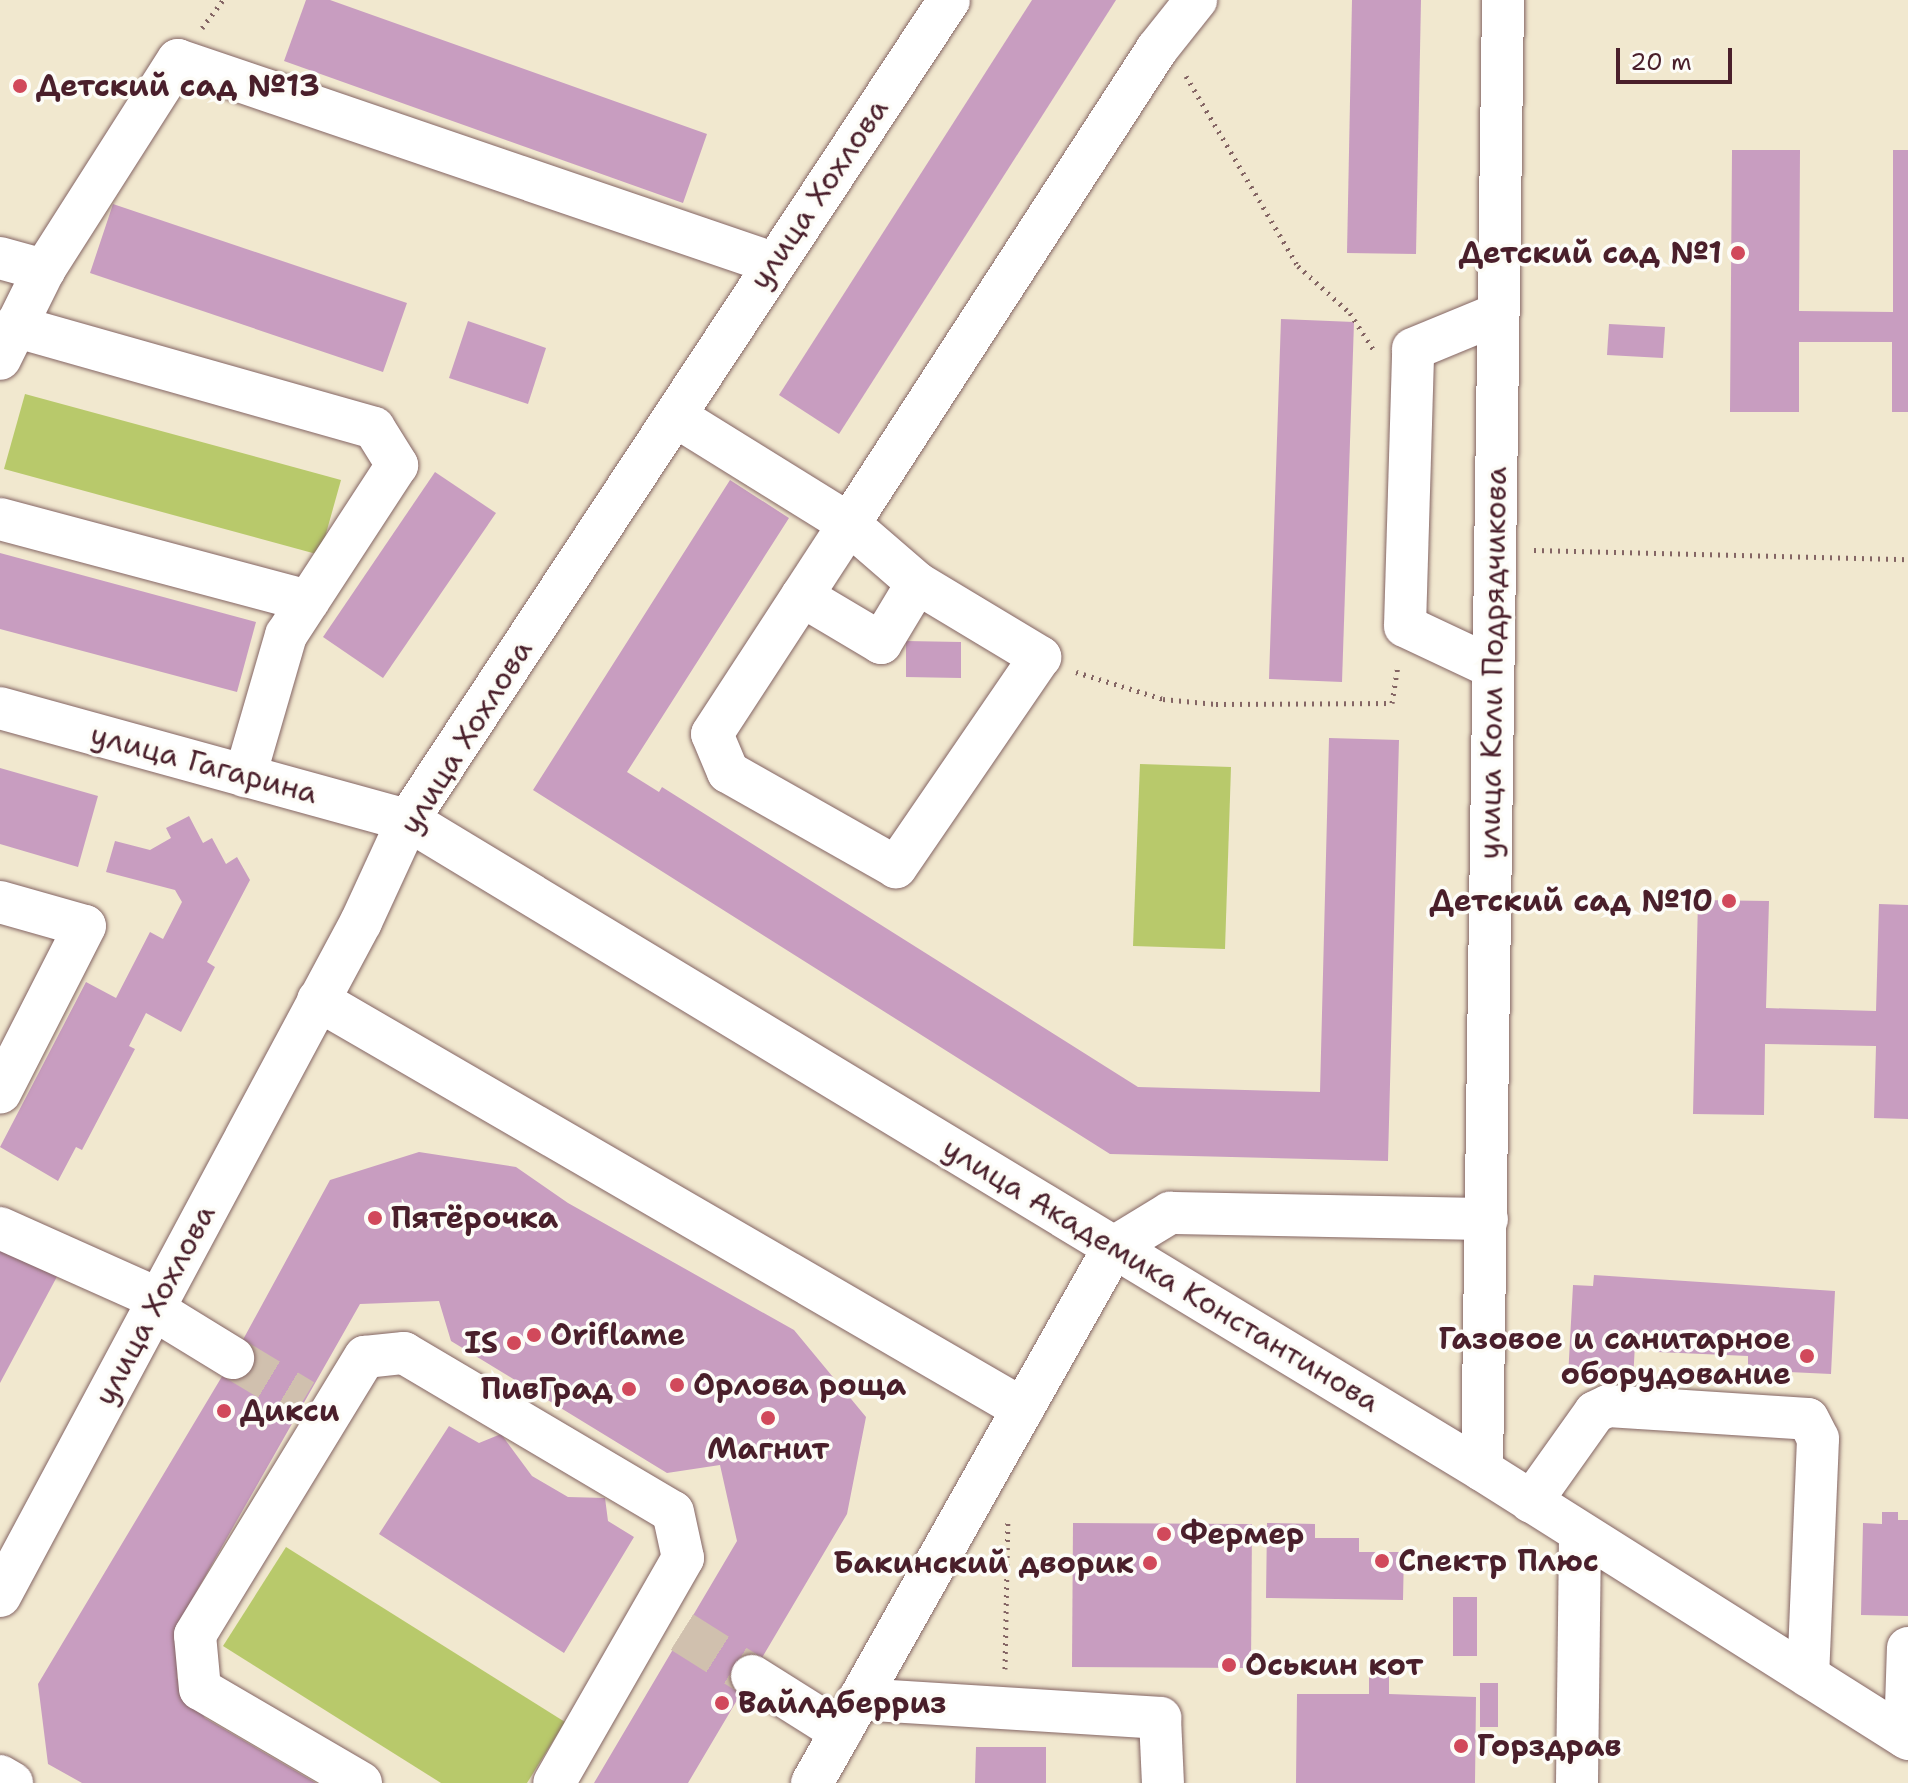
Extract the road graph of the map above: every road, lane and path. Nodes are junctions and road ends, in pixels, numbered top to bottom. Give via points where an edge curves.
1 (949, 0) edge
2 (1196, 0) edge
3 (1503, 0) edge
4 (1164, 39) junction
5 (0, 258) edge
6 (773, 263) junction
7 (44, 270) junction
8 (1498, 314) junction
9 (7, 342) edge
10 (1411, 411) junction
11 (675, 416) junction
12 (0, 519) edge
13 (849, 524) junction
14 (1493, 549) junction
15 (1908, 559) edge
16 (917, 583) junction
17 (802, 596) junction
18 (308, 601) junction
19 (1405, 626) junction
20 (1040, 657) junction
21 (1492, 667) junction
22 (0, 708) edge
23 (245, 776) junction
24 (408, 820) junction
25 (0, 902) edge
26 (318, 1000) junction
27 (0, 1093) edge
28 (1487, 1219) junction
29 (0, 1228) edge
30 (1114, 1247) junction
31 (156, 1304) junction
32 (233, 1358) tunnel mouth
33 (1023, 1409) junction
34 (1482, 1470) junction
35 (1531, 1502) junction
36 (1008, 1506) dead end
37 (1580, 1534) junction
38 (0, 1596) edge
39 (1908, 1648) edge
40 (752, 1676) tunnel mouth
41 (1808, 1676) junction
42 (1004, 1708) junction
43 (850, 1715) junction
44 (1906, 1738) edge
45 (0, 1776) edge
46 (347, 1779) edge
47 (12, 1783) edge
48 (554, 1783) edge
49 (812, 1783) edge
50 (1163, 1783) edge
51 (1577, 1783) edge

1 - 6 street, улица Хохлова
2 - 4 street
3 - 8 street, улица Коли Подрядчикова
4 - 10 path via 1298,266 1350,313
4 - 13 street
5 - 7 street
6 - 7 street via 178,60
6 - 11 street, улица Хохлова
7 - 9 street
8 - 10 street via 1413,349
8 - 14 street, улица Коли Подрядчикова
9 - 18 street via 374,428 397,465
10 - 19 street
11 - 13 street
11 - 24 street, улица Хохлова
12 - 18 street
13 - 16 street
13 - 17 street
14 - 15 path
14 - 21 street, улица Коли Подрядчикова
16 - 17 street via 881,643
16 - 20 street
17 - 20 street via 712,734 728,772 896,867
18 - 23 street via 286,635
19 - 20 path via 1392,703 1216,704 1163,699
19 - 21 street
21 - 28 street, улица Коли Подрядчикова
22 - 23 street, улица Гагарина
23 - 24 street, улица Гагарина
24 - 26 street, улица Хохлова
24 - 30 street, улица Академика Константинова
25 - 27 street via 85,926
26 - 31 street, улица Хохлова
26 - 33 street
28 - 30 street via 1170,1213
28 - 34 street, улица Коли Подрядчикова
29 - 31 street
30 - 33 street
30 - 34 street, улица Академика Константинова
31 - 32 street
31 - 38 street, улица Хохлова
33 - 43 street
34 - 35 street, улица Академика Константинова
35 - 37 street, улица Академика Константинова
35 - 41 street via 1595,1412 1608,1406 1808,1419 1818,1439
36 - 42 path
37 - 41 street, улица Академика Константинова
37 - 51 street
39 - 44 street
40 - 43 street
41 - 44 street, улица Академика Константинова
42 - 43 street
42 - 50 street via 1160,1718
43 - 49 street
45 - 47 street
46 - 48 street via 200,1689 195,1635 316,1408 365,1357 404,1353 673,1512 683,1558 666,1623

